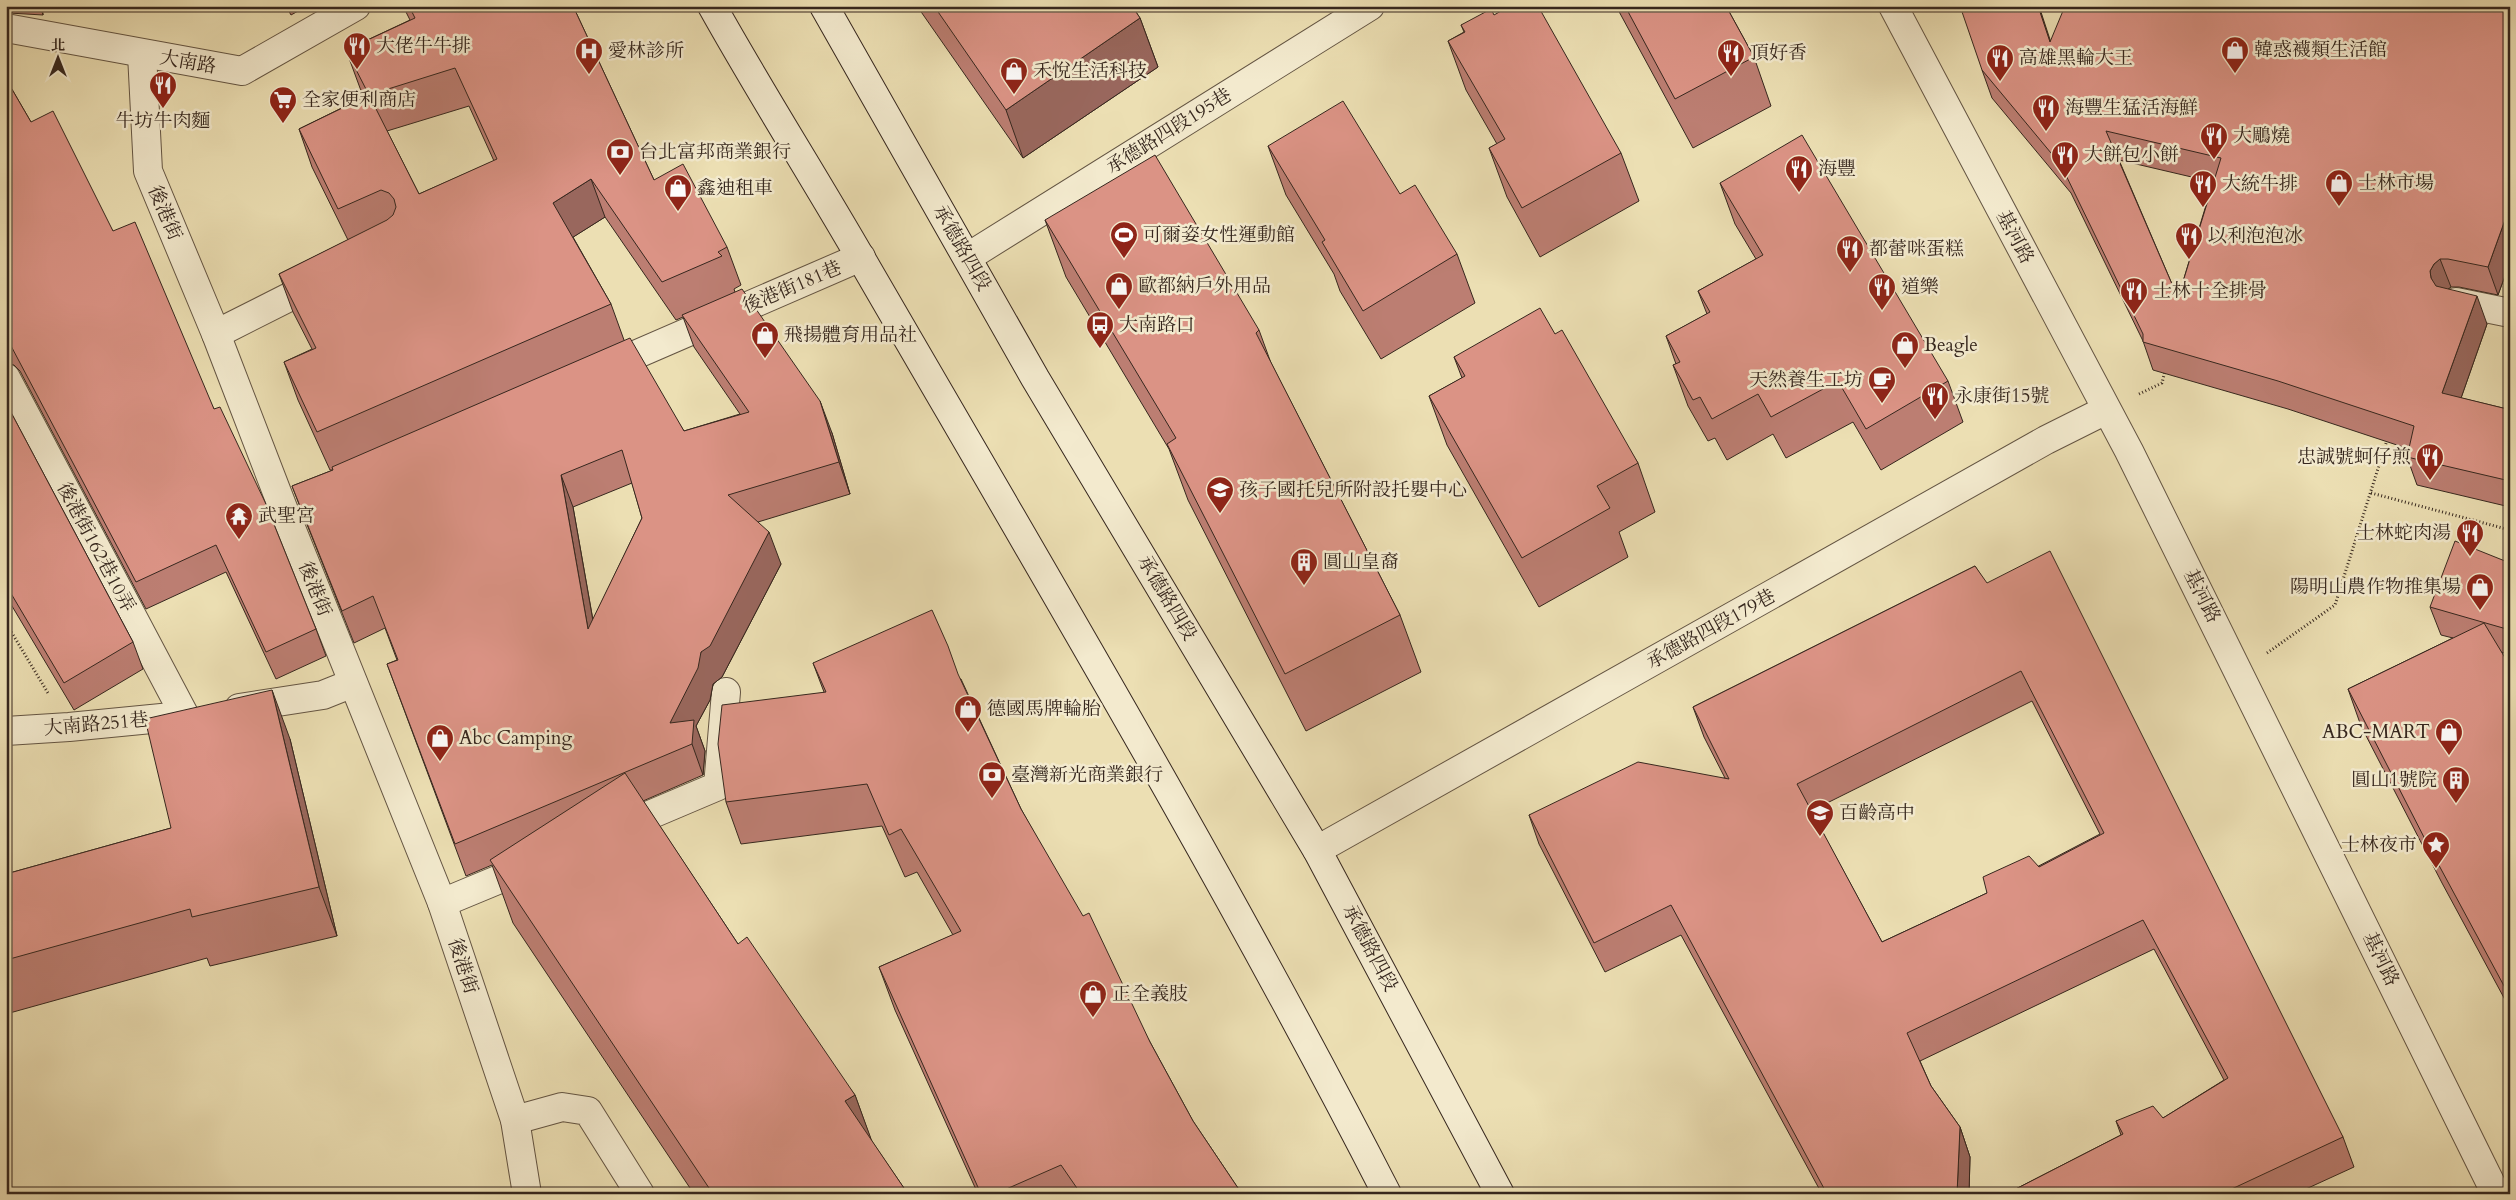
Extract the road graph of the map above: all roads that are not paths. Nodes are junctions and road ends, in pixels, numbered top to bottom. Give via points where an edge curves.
1 (356, 6) edge
2 (712, 6) edge
3 (824, 6) edge
4 (1370, 6) edge
5 (1893, 6) edge
6 (6, 28) edge
7 (142, 54) junction
8 (861, 257) junction
9 (968, 257) junction
10 (340, 271) edge
11 (2456, 302) edge
12 (2510, 313) edge
13 (216, 334) junction
14 (584, 377) edge
15 (6, 378) edge
16 (2106, 410) junction
17 (310, 496) edge
18 (283, 508) junction
19 (353, 683) junction
20 (726, 692) dead end
21 (202, 713) junction
22 (6, 730) edge
23 (598, 837) edge
24 (1317, 850) junction
25 (552, 856) edge
26 (442, 903) junction
27 (515, 1120) junction
28 (527, 1194) edge
29 (640, 1194) edge
30 (1387, 1194) edge
31 (1500, 1194) edge
32 (2496, 1194) edge

1 - 7 street, 大南路 via 242,71
2 - 8 street
3 - 9 street, 承德路四段
4 - 9 street, 承德路四段195巷
5 - 16 street, 基河路
6 - 7 street, 大南路
7 - 13 street, 後港街 via 148,171
8 - 14 street, 後港街181巷
8 - 30 street via 1183,817 1323,1069
9 - 24 street, 承德路四段 via 1035,378
10 - 13 street
11 - 12 street
13 - 18 street, 後港街
15 - 21 street, 後港街162巷10弄
16 - 24 street, 承德路四段179巷 via 2046,440
16 - 32 street, 基河路 via 2240,672
17 - 18 street
18 - 19 street, 後港街
19 - 21 street, 大南路251巷 via 323,695
19 - 26 street, 後港街
20 - 23 street via 718,786
21 - 22 street, 大南路251巷
24 - 31 street, 承德路四段
25 - 26 street
26 - 27 street, 後港街
27 - 28 street, 後港街
27 - 29 street via 562,1107 588,1111

